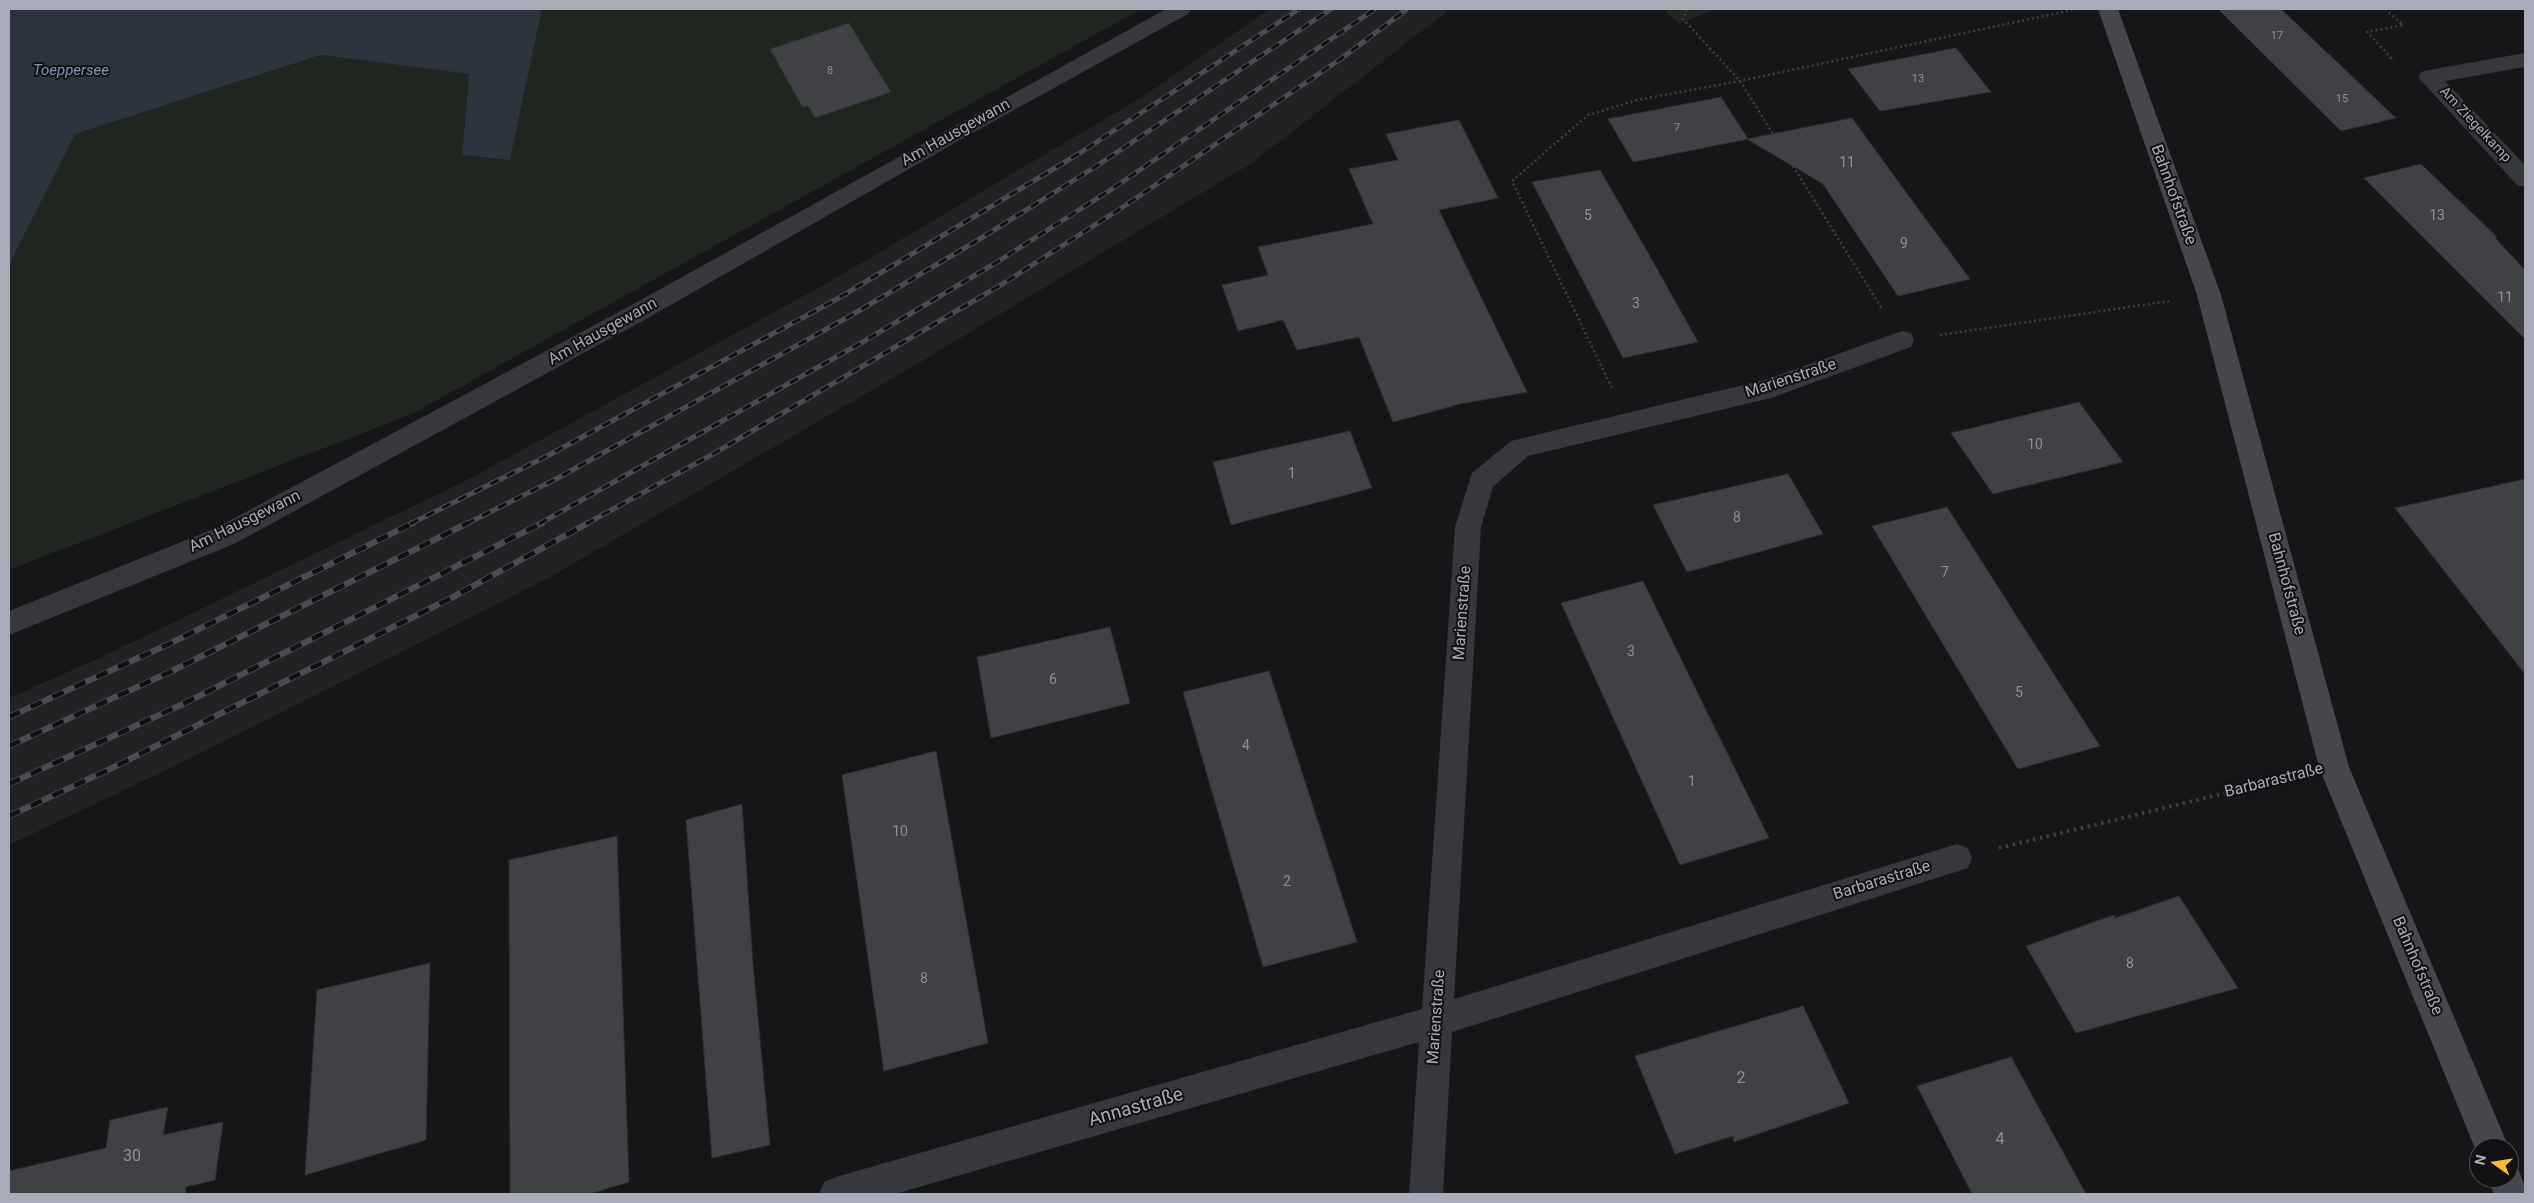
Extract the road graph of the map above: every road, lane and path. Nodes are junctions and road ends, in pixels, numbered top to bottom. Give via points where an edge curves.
1 (1181, 9) edge
2 (1687, 9) edge
3 (2080, 9) edge
4 (2108, 9) edge
5 (2385, 9) edge
6 (2525, 60) edge
7 (2429, 77) junction
8 (1740, 81) junction
9 (2525, 178) edge
10 (2209, 295) junction
11 (1902, 340) junction
12 (1629, 422) junction
13 (9, 623) edge
14 (2334, 767) junction
15 (1957, 858) joint
16 (1437, 1021) junction
17 (2488, 1138) edge
18 (836, 1194) edge
19 (1426, 1194) edge

1 - 13 street, Am Hausgewann via 959,130 637,313 225,536
2 - 8 path via 1684,19
3 - 8 path
4 - 10 main road, Bahnhofstraße
5 - 7 path via 2403,25 2367,32 2410,79
6 - 7 street, Am Ziegelkamp
7 - 9 street, Am Ziegelkamp
8 - 11 path
8 - 12 path via 1637,100 1588,115 1512,181
10 - 11 path
10 - 14 main road, Bahnhofstraße
11 - 12 street, Marienstraße via 1771,388
12 - 16 street, Marienstraße via 1520,448 1481,481 1468,527
14 - 15 path, Barbarastraße
14 - 17 main road, Bahnhofstraße
15 - 16 street, Barbarastraße
16 - 18 street, Annastraße
16 - 19 street, Marienstraße

